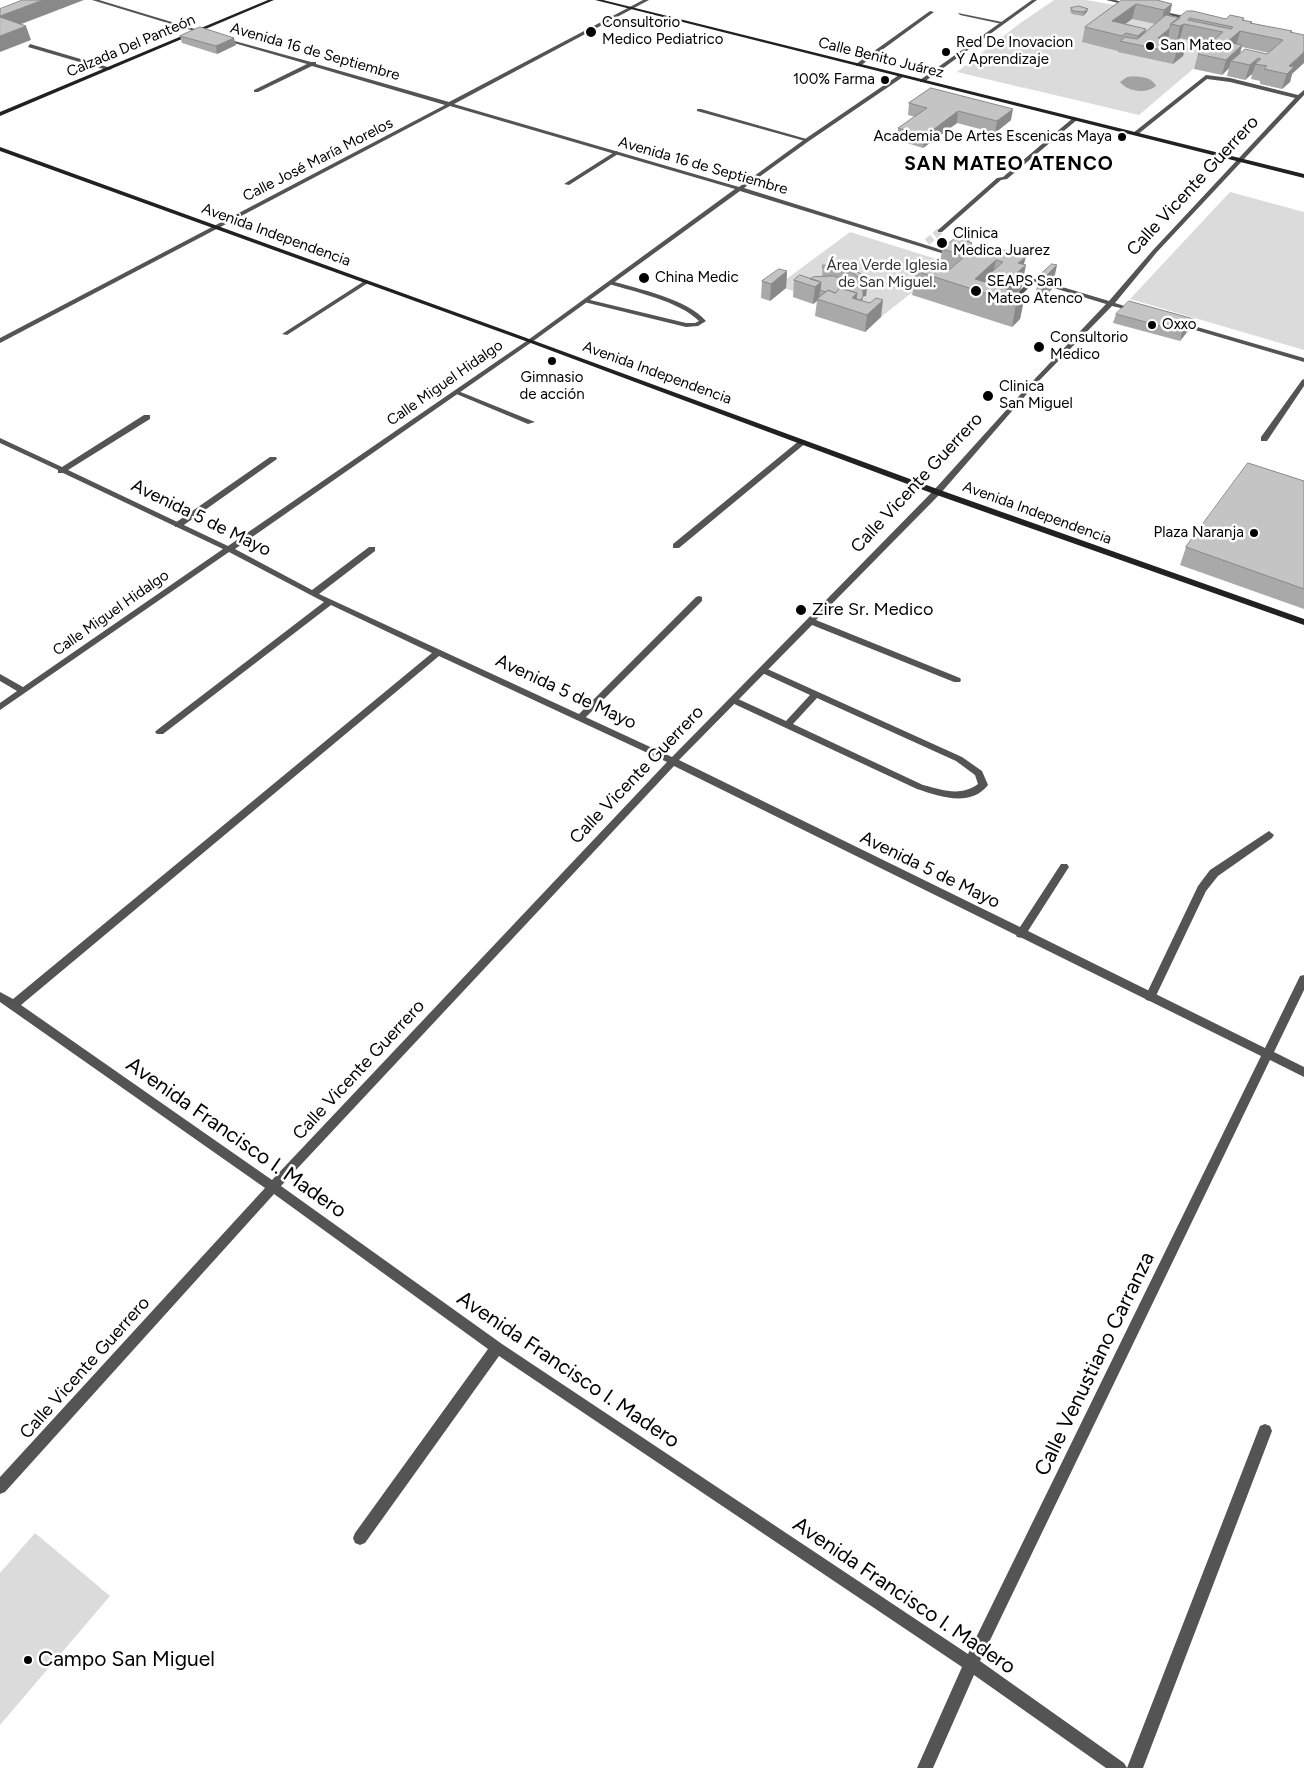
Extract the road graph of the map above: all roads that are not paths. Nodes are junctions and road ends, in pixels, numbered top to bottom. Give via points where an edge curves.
1 (94, 0) edge
2 (272, 0) edge
3 (597, 0) edge
4 (647, 0) edge
5 (1035, 0) edge
6 (1108, 0) edge
7 (1138, 7) dead end
8 (631, 8) junction
9 (1147, 9) dead end
10 (932, 12) dead end
11 (960, 14) dead end
12 (1204, 22) edge
13 (1002, 23) junction
14 (198, 31) junction
15 (30, 46) dead end
16 (314, 64) junction
17 (858, 65) junction
18 (109, 69) junction
19 (901, 76) junction
20 (922, 81) junction
21 (256, 91) dead end
22 (1304, 92) edge
23 (1298, 97) junction
24 (450, 105) junction
25 (699, 110) dead end
26 (0, 114) edge
27 (1075, 119) junction
28 (1135, 134) junction
29 (807, 140) junction
30 (0, 149) edge
31 (616, 153) junction
32 (1241, 160) junction
33 (1304, 176) edge
34 (567, 184) dead end
35 (740, 189) junction
36 (214, 227) junction
37 (940, 231) tunnel mouth
38 (960, 257) edge
39 (1006, 272) edge
40 (1034, 280) junction
41 (366, 282) junction
42 (611, 283) junction
43 (586, 301) junction
44 (1110, 304) junction
45 (1004, 309) edge
46 (1146, 314) edge
47 (1173, 322) edge
48 (285, 334) dead end
49 (0, 341) edge
50 (530, 341) junction
51 (1304, 360) edge
52 (1304, 381) edge
53 (456, 392) junction
54 (148, 417) dead end
55 (531, 422) dead end
56 (1264, 439) dead end
57 (0, 440) edge
58 (803, 442) junction
59 (273, 459) dead end
60 (61, 470) junction
61 (937, 492) junction
62 (178, 525) junction
63 (676, 546) dead end
64 (229, 549) junction
65 (372, 549) dead end
66 (313, 594) junction
67 (699, 599) dead end
68 (330, 602) junction
69 (810, 622) junction
70 (1304, 622) edge
71 (438, 652) junction
72 (763, 670) junction
73 (0, 678) edge
74 (957, 680) dead end
75 (23, 691) junction
76 (816, 694) junction
77 (733, 700) junction
78 (0, 707) edge
79 (580, 718) junction
80 (788, 724) junction
81 (160, 732) dead end
82 (673, 761) junction
83 (1269, 835) dead end
84 (1064, 867) dead end
85 (1021, 934) junction
86 (1304, 979) edge
87 (0, 996) edge
88 (1150, 997) junction
89 (13, 1006) junction
90 (1268, 1055) junction
91 (1304, 1072) edge
92 (273, 1187) junction
93 (498, 1348) junction
94 (1265, 1431) dead end
95 (0, 1487) edge
96 (360, 1538) dead end
97 (972, 1664) junction
98 (925, 1768) edge
99 (1119, 1768) edge
100 (1135, 1768) edge

1 - 14 street, Avenida 16 de Septiembre
2 - 14 main road, Calzada Del Panteón
3 - 8 main road, Calle Benito Juárez
4 - 8 street, Calle José María Morelos
5 - 13 street
6 - 7 street
8 - 17 main road, Calle Benito Juárez
8 - 24 street, Calle José María Morelos
9 - 12 street
10 - 17 street
11 - 13 street
13 - 20 street
14 - 16 street, Avenida 16 de Septiembre
14 - 18 main road, Calzada Del Panteón
15 - 18 street
16 - 21 street
16 - 24 street, Avenida 16 de Septiembre
17 - 19 main road, Calle Benito Juárez
18 - 26 main road, Calzada Del Panteón
19 - 20 main road, Calle Benito Juárez
19 - 29 street, Calle Miguel Hidalgo
20 - 27 main road, Calle Benito Juárez
22 - 23 street, Calle Vicente Guerrero
23 - 28 street via 1206,77
23 - 32 street, Calle Vicente Guerrero
24 - 31 street, Avenida 16 de Septiembre
24 - 36 street, Calle José María Morelos
25 - 29 street
27 - 28 main road, Calle Benito Juárez
27 - 37 street
28 - 32 main road, Calle Benito Juárez
29 - 35 street, Calle Miguel Hidalgo
30 - 36 main road, Avenida Independencia
31 - 34 street
31 - 35 street, Avenida 16 de Septiembre
32 - 33 main road, Calle Benito Juárez
32 - 44 street, Calle Vicente Guerrero
35 - 38 street, Avenida 16 de Septiembre
35 - 42 street, Calle Miguel Hidalgo
36 - 41 main road, Avenida Independencia
36 - 49 street, Calle José María Morelos
39 - 40 street
40 - 44 street
40 - 45 street
41 - 48 street
41 - 50 main road, Avenida Independencia
42 - 43 street, Calle Miguel Hidalgo
42 - 43 street via 685,308 699,315 703,321 686,325
43 - 50 street, Calle Miguel Hidalgo
44 - 46 street
44 - 61 street, Calle Vicente Guerrero via 1030,387
47 - 51 street
50 - 53 street, Calle Miguel Hidalgo
50 - 58 main road, Avenida Independencia
52 - 56 street
53 - 55 street
53 - 64 street, Calle Miguel Hidalgo
54 - 60 street
57 - 60 street, Avenida 5 de Mayo
58 - 61 main road, Avenida Independencia
58 - 63 street
59 - 62 street
60 - 62 street, Avenida 5 de Mayo
61 - 69 street, Calle Vicente Guerrero
61 - 70 main road, Avenida Independencia
62 - 64 street, Avenida 5 de Mayo
64 - 66 street, Avenida 5 de Mayo
64 - 75 street, Calle Miguel Hidalgo
65 - 66 street
66 - 68 street, Avenida 5 de Mayo
67 - 79 street
68 - 71 street, Avenida 5 de Mayo
68 - 81 street
69 - 72 street, Calle Vicente Guerrero
69 - 74 street
71 - 79 street, Avenida 5 de Mayo
71 - 89 street
72 - 76 street
72 - 77 street, Calle Vicente Guerrero
73 - 75 street
75 - 78 street, Calle Miguel Hidalgo
76 - 80 street
76 - 80 street via 959,759 979,773 983,785 973,794 950,795 920,787
77 - 80 street
77 - 82 street, Calle Vicente Guerrero
79 - 82 street, Avenida 5 de Mayo
82 - 85 street, Avenida 5 de Mayo
82 - 92 street, Calle Vicente Guerrero
83 - 88 street via 1214,873 1202,889
84 - 85 street
85 - 88 street, Avenida 5 de Mayo
86 - 90 street, Calle Venustiano Carranza
87 - 89 street, Avenida Francisco I. Madero
88 - 90 street, Avenida 5 de Mayo
89 - 92 street, Avenida Francisco I. Madero
90 - 91 street, Avenida 5 de Mayo
90 - 97 street, Calle Venustiano Carranza
92 - 93 street, Avenida Francisco I. Madero
92 - 95 street, Calle Vicente Guerrero
93 - 96 street
93 - 97 street, Avenida Francisco I. Madero
94 - 100 street
97 - 98 street, Calle Venustiano Carranza
97 - 99 street, Avenida Francisco I. Madero

